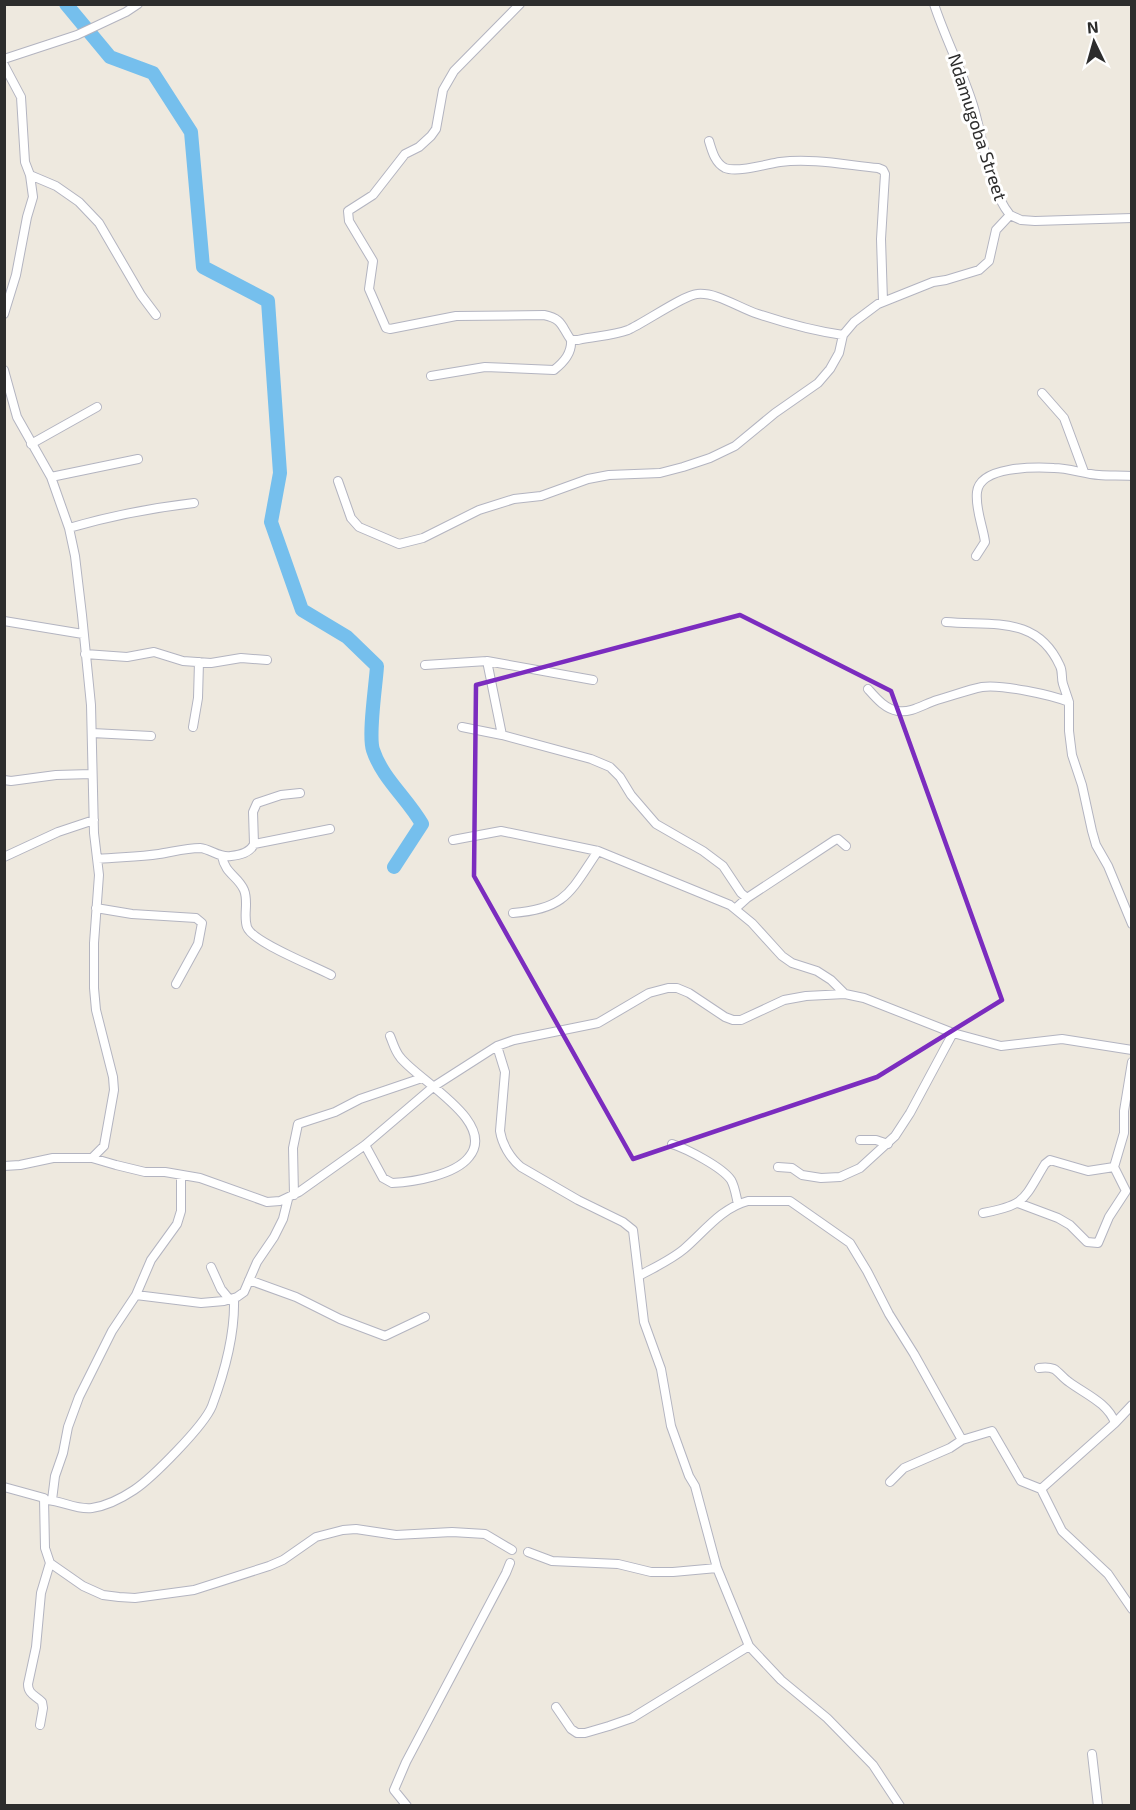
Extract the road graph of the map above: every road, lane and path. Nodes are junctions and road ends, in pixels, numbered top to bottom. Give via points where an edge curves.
1 (138, 4) edge
2 (520, 4) edge
3 (934, 4) edge
4 (4, 59) edge
5 (4, 65) edge
6 (709, 141) dead end
7 (30, 175) junction
8 (1010, 215) junction
9 (1131, 218) edge
10 (883, 301) junction
11 (4, 314) edge
12 (156, 315) dead end
13 (843, 335) junction
14 (571, 340) junction
15 (4, 369) edge
16 (431, 376) dead end
17 (1042, 393) dead end
18 (97, 407) dead end
19 (31, 444) junction
20 (138, 459) dead end
21 (1084, 472) junction
22 (1131, 476) edge
23 (51, 477) junction
24 (338, 481) dead end
25 (194, 503) dead end
26 (69, 528) junction
27 (976, 556) dead end
28 (4, 621) edge
29 (946, 622) dead end
30 (83, 634) junction
31 (85, 654) junction
32 (267, 660) dead end
33 (487, 661) junction
34 (199, 662) junction
35 (426, 665) dead end
36 (593, 680) dead end
37 (868, 689) dead end
38 (1069, 702) junction
39 (193, 727) dead end
40 (462, 728) dead end
41 (92, 733) junction
42 (502, 735) junction
43 (151, 736) dead end
44 (92, 774) junction
45 (4, 780) edge
46 (300, 793) dead end
47 (94, 820) junction
48 (330, 830) dead end
49 (453, 840) dead end
50 (254, 844) junction
51 (846, 846) dead end
52 (598, 851) junction
53 (222, 856) junction
54 (4, 857) edge
55 (98, 859) junction
56 (747, 898) junction
57 (96, 908) junction
58 (736, 908) junction
59 (513, 913) dead end
60 (1131, 924) edge
61 (331, 975) dead end
62 (177, 984) dead end
63 (845, 994) junction
64 (953, 1033) junction
65 (390, 1036) dead end
66 (497, 1046) junction
67 (1131, 1050) edge
68 (1131, 1062) edge
69 (422, 1078) junction
70 (433, 1087) junction
71 (860, 1140) dead end
72 (365, 1144) junction
73 (672, 1144) dead end
74 (888, 1144) junction
75 (92, 1158) junction
76 (4, 1166) edge
77 (778, 1167) dead end
78 (1114, 1167) junction
79 (181, 1175) junction
80 (291, 1197) junction
81 (1018, 1203) junction
82 (738, 1204) junction
83 (983, 1213) dead end
84 (211, 1267) dead end
85 (639, 1276) junction
86 (249, 1280) junction
87 (136, 1295) junction
88 (232, 1299) junction
89 (425, 1317) dead end
90 (1039, 1368) dead end
91 (1131, 1406) edge
92 (1115, 1423) junction
93 (962, 1440) junction
94 (890, 1482) dead end
95 (4, 1487) edge
96 (1041, 1489) junction
97 (48, 1500) junction
98 (512, 1550) dead end
99 (528, 1552) dead end
100 (50, 1563) junction
101 (510, 1563) dead end
102 (717, 1568) junction
103 (1129, 1598) edge
104 (1131, 1609) edge
105 (749, 1646) junction
106 (556, 1707) dead end
107 (40, 1725) dead end
108 (1092, 1754) dead end
109 (407, 1806) edge
110 (900, 1806) edge
111 (1098, 1806) edge

1 - 4 street via 77,35
2 - 14 street via 447,81 431,136 405,154 373,195 347,214 373,261 369,290 386,328 456,316 544,315 560,321
3 - 8 street, Ndamugoba Street via 974,106 999,196
5 - 7 street via 21,97 25,162
6 - 10 street via 716,160 727,168 814,162 883,170
7 - 11 street via 33,197
7 - 12 street via 79,202 99,223
8 - 9 street via 1035,221
8 - 10 street via 996,230 986,265
10 - 13 street
13 - 14 street via 757,314 698,294 627,330
13 - 24 street via 839,353 818,383 735,446 683,467 660,473 609,475 541,496 514,499 479,510 423,538 399,544 359,528 351,518
14 - 16 street via 572,348 554,370 485,367
15 - 19 street via 17,417
17 - 21 street via 1064,418
18 - 19 street
19 - 23 street
20 - 23 street
21 - 22 street
21 - 27 street via 1023,469 988,476 977,492 985,542
23 - 26 street
25 - 26 street via 98,519
26 - 30 street
28 - 30 street
29 - 38 street via 1017,626 1035,634 1061,668
30 - 31 street
31 - 34 street via 127,657 154,652
31 - 41 street
32 - 34 street
33 - 35 street
33 - 36 street
33 - 42 street
34 - 39 street
37 - 38 street via 894,711 907,711 983,687
38 - 60 street via 1072,755 1092,831
40 - 42 street
41 - 43 street
41 - 44 street
42 - 56 street via 610,767 656,824 723,866
44 - 45 street
44 - 47 street
46 - 50 street via 257,803 253,812
47 - 54 street
47 - 55 street
48 - 50 street
49 - 52 street via 501,831
50 - 53 street via 248,852
51 - 56 street via 835,840
52 - 58 street
52 - 59 street via 559,902 543,909
53 - 55 street via 202,848
53 - 61 street via 228,872 241,884 246,896 246,921 251,934
55 - 57 street
56 - 58 street
57 - 62 street via 196,918 202,923 198,944
57 - 75 street via 96,1010 114,1089 104,1146
58 - 63 street via 782,956 818,971
63 - 64 street
63 - 66 street via 784,1000 733,1020 677,988 657,990 598,1023
64 - 67 street via 1001,1046 1062,1039
64 - 74 street via 910,1113
65 - 69 street via 400,1058
66 - 70 street
66 - 85 street via 505,1072 501,1140 521,1167 631,1227
68 - 78 street via 1124,1133
69 - 70 street
69 - 80 street via 298,1124
70 - 72 street
70 - 72 street via 460,1111 474,1132 475,1146 464,1164 392,1184 383,1178
71 - 74 street
72 - 80 street
73 - 82 street via 725,1174
74 - 77 street via 860,1168 840,1177 807,1176 792,1168
75 - 76 street via 53,1158
75 - 79 street via 145,1172
78 - 81 street via 1088,1171 1050,1160
78 - 81 street via 1126,1191 1098,1243 1087,1242 1058,1218
79 - 80 street via 217,1182 267,1202
79 - 87 street via 177,1224 151,1260
80 - 86 street via 279,1228
81 - 83 street
82 - 85 street via 716,1218 681,1251
82 - 93 street via 790,1201 850,1243
84 - 88 street
85 - 102 street via 644,1322 661,1369 671,1426 695,1486
86 - 88 street via 243,1292
86 - 89 street via 385,1336
87 - 88 street via 201,1303
87 - 97 street via 112,1331 79,1397
88 - 97 street via 229,1346 212,1406 186,1441 143,1483 113,1501 80,1509
90 - 92 street via 1051,1368 1099,1402
91 - 92 street
92 - 96 street
93 - 94 street via 904,1468
93 - 96 street via 992,1431 1021,1481
95 - 97 street
96 - 103 street via 1062,1531
97 - 100 street via 45,1548
98 - 100 street via 485,1534 396,1535 343,1530 316,1537 269,1566 194,1590 135,1598 103,1595
99 - 102 street via 552,1561 618,1564 651,1572
100 - 107 street via 41,1593 28,1683 28,1690 42,1702
101 - 109 street via 394,1790
102 - 105 street
103 - 104 street
105 - 106 street via 632,1718 585,1733 570,1729
105 - 110 street via 873,1765
108 - 111 street

